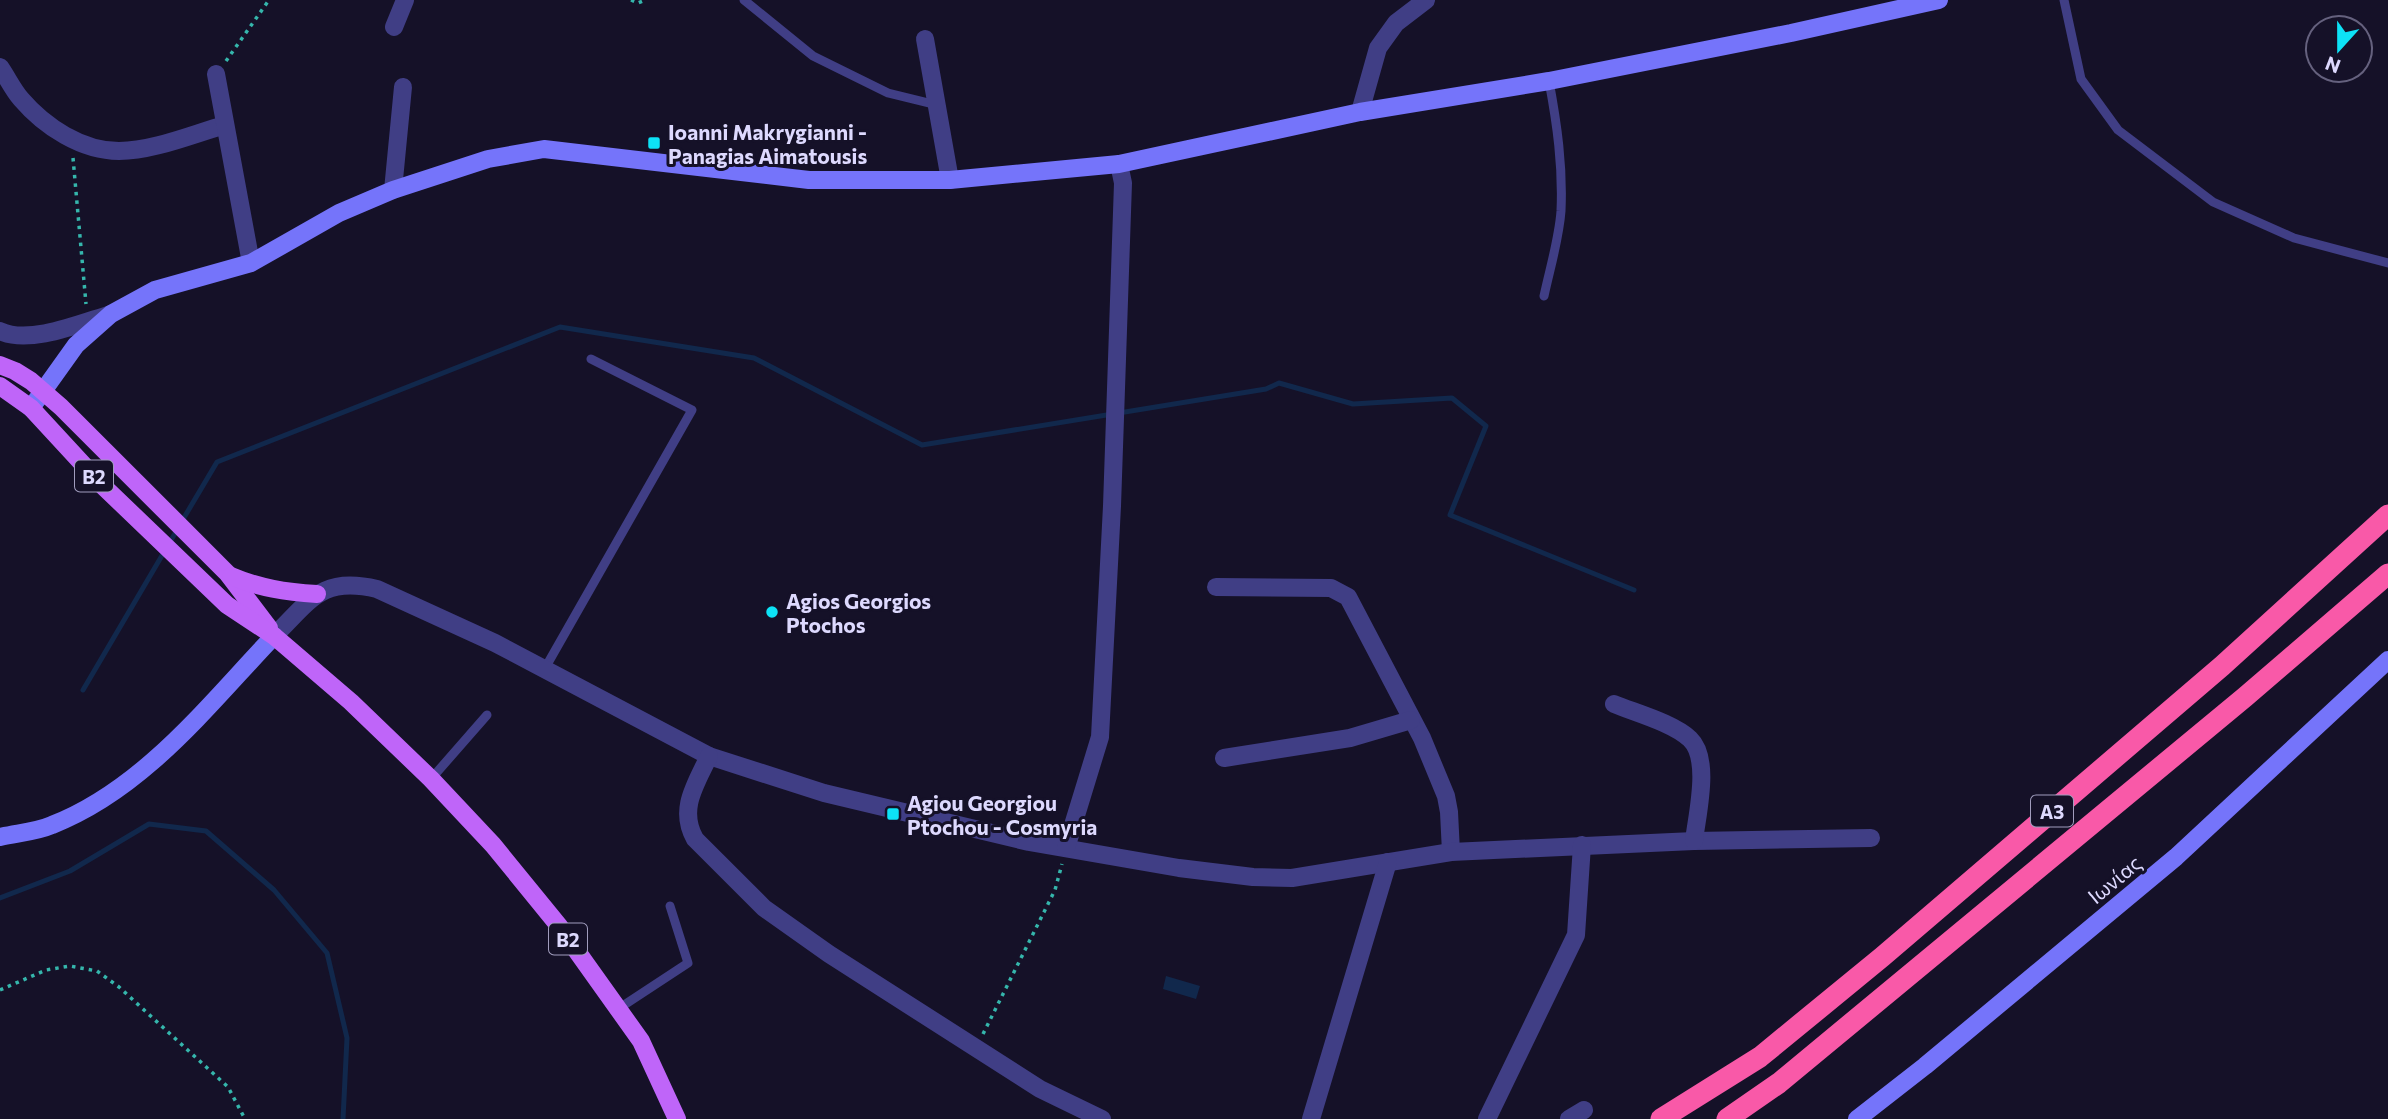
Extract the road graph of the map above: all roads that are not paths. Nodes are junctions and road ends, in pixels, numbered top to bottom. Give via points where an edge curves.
1 (405, 0) edge
2 (744, 0) edge
3 (1426, 0) edge
4 (1940, 0) edge
5 (2064, 0) edge
6 (394, 27) dead end
7 (925, 39) dead end
8 (0, 67) edge
9 (216, 74) road end
10 (1549, 81) junction
11 (403, 87) dead end
12 (937, 106) junction
13 (1360, 112) junction
14 (226, 125) junction
15 (1119, 164) junction
16 (950, 180) junction
17 (393, 190) junction
18 (251, 263) junction
19 (2388, 263) edge
20 (1544, 296) dead end
21 (111, 314) junction
22 (0, 331) edge
23 (591, 359) dead end
24 (0, 365) edge
25 (0, 386) edge
26 (43, 392) junction
27 (31, 408) junction
28 (2388, 515) edge
29 (228, 574) junction
30 (2388, 574) edge
31 (1216, 587) dead end
32 (317, 594) junction
33 (274, 636) junction
34 (2388, 660) edge
35 (544, 670) junction
36 (1614, 704) dead end
37 (488, 715) dead end
38 (1411, 720) junction
39 (709, 756) junction
40 (1224, 758) dead end
41 (431, 779) junction
42 (0, 837) edge
43 (1871, 838) dead end
44 (1694, 841) junction
45 (1582, 845) junction
46 (1066, 848) junction
47 (1451, 852) junction
48 (1388, 862) junction
49 (670, 906) dead end
50 (618, 1009) junction
51 (677, 1119) edge
52 (1102, 1119) edge
53 (1311, 1119) edge
54 (1487, 1119) edge
55 (1661, 1119) edge
56 (1727, 1119) edge
57 (1857, 1119) edge

1 - 6 street
2 - 12 lane via 813,57 888,93
3 - 13 street via 1396,23 1378,48
4 - 10 main road
5 - 19 lane via 2081,79 2118,130 2213,202 2294,238
7 - 12 street
8 - 14 street via 20,98 39,116 71,139 94,148 142,149
9 - 14 street
10 - 13 main road
10 - 20 lane via 1562,171 1560,214
11 - 17 street
12 - 16 street
13 - 15 main road
14 - 18 street
15 - 16 main road
15 - 46 street via 1123,183 1100,737
16 - 17 main road via 809,180 544,149 488,159
17 - 18 main road via 339,213
18 - 21 main road via 155,289
21 - 22 street via 60,330 12,336
21 - 26 main road via 76,345
23 - 35 lane via 692,410
24 - 26 main road, B2
25 - 27 main road, B2
26 - 27 main road
26 - 29 main road, B2
27 - 33 main road, B2 via 103,486 227,605
28 - 55 highway, A3 via 2222,666 1882,957 1760,1057
29 - 32 main road via 272,589
29 - 33 main road, B2
30 - 56 highway, A3 via 1779,1083
31 - 38 street via 1331,588 1348,597
32 - 33 street
32 - 35 street via 337,584 377,589
33 - 41 main road, B2
33 - 42 main road via 160,757 93,807 50,827
34 - 57 main road, Ιωνίας via 2176,857
35 - 39 street
36 - 44 street via 1692,740 1700,756 1702,778
37 - 41 lane
38 - 40 street via 1350,738
38 - 47 street via 1446,796
39 - 46 street via 824,793
39 - 52 street via 688,801 689,828 764,908 1040,1089
41 - 50 main road, B2 via 559,926
43 - 44 street
44 - 45 street
45 - 47 street
45 - 54 street via 1576,935
46 - 48 street via 1179,868 1273,878
47 - 48 street
48 - 53 street
49 - 50 lane via 688,963
50 - 51 main road, B2 via 641,1041

